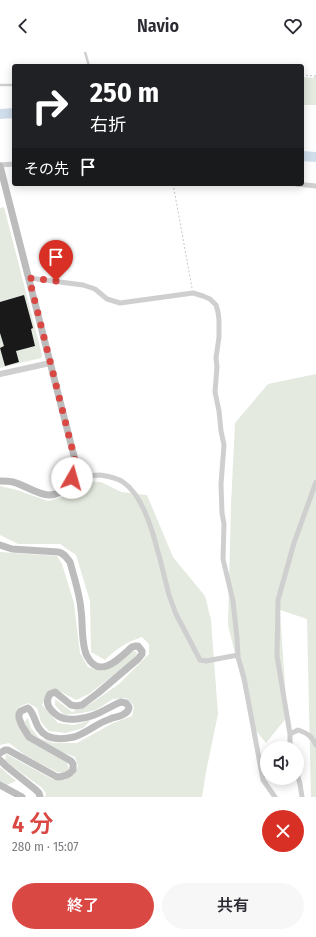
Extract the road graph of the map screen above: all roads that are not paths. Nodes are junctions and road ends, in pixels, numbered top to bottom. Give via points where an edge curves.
1 (85, 52) edge
2 (88, 64) edge
3 (0, 85) edge
4 (12, 86) edge
5 (12, 164) edge
6 (0, 166) edge
7 (304, 185) edge
8 (316, 186) edge
9 (29, 278) junction
10 (50, 363) junction
11 (0, 374) edge
12 (72, 478) junction
13 (0, 481) edge
14 (316, 482) edge
15 (0, 545) edge
16 (238, 655) junction
17 (290, 734) junction
18 (290, 741) edge
19 (316, 745) edge
20 (0, 753) edge
21 (0, 760) edge
22 (0, 784) edge
23 (300, 785) edge
24 (22, 797) edge
25 (40, 797) edge
26 (275, 797) edge
27 (302, 797) edge

1 - 2 lane
3 - 4 lane
5 - 6 street
6 - 9 main road
7 - 8 street
9 - 10 main road
9 - 16 street via 83,285 107,299 120,303 193,293 210,299 216,305 219,337 215,392 224,445 221,484 223,555 233,601
10 - 11 street
10 - 12 main road via 76,465
12 - 13 main road via 62,490 48,495 13,482
12 - 16 street via 99,475 116,478 129,487 143,507 176,614 200,660
14 - 17 street via 294,543 278,600 278,656
15 - 20 main road via 12,549 58,552 66,556 70,562 81,609 86,655 94,665 110,665 132,647 138,646 142,651 138,659 82,705 71,705 55,692 47,699 50,709 67,720 88,718 121,702 129,707 124,714 86,732 62,739 42,733 28,708 19,714 22,726 29,737 71,761 71,772 57,777 8,750
16 - 26 street via 263,780
17 - 18 street
17 - 19 street via 298,730 307,733
21 - 25 main road via 36,790
22 - 24 main road
23 - 27 street

